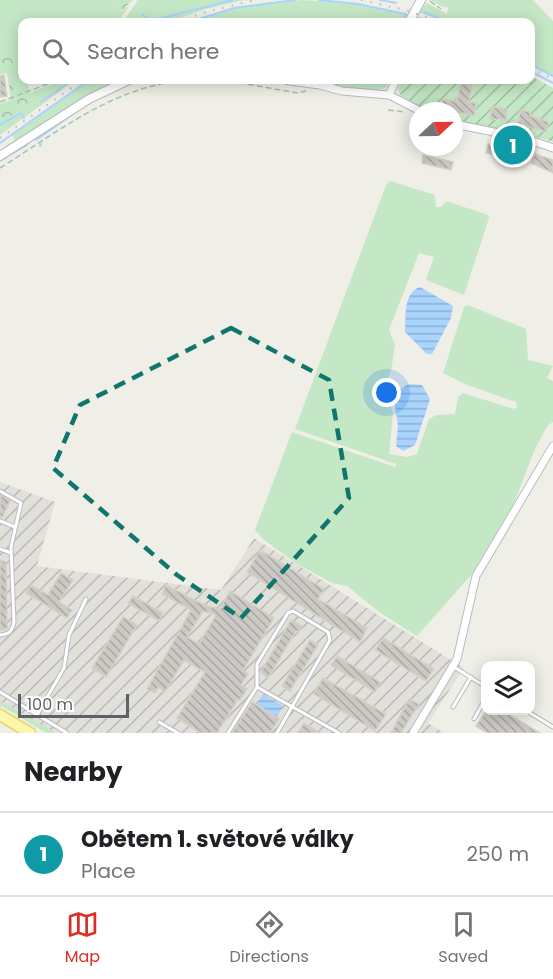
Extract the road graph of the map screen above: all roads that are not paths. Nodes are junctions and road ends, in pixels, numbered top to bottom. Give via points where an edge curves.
1 (421, 0) edge
2 (411, 18) edge
3 (121, 84) edge
4 (316, 84) edge
5 (394, 84) edge
6 (389, 95) junction
7 (409, 108) edge
8 (463, 126) edge
9 (553, 148) edge
10 (0, 156) edge
11 (553, 446) edge
12 (0, 491) edge
13 (0, 520) edge
14 (16, 527) junction
15 (0, 549) edge
16 (11, 553) junction
17 (86, 599) dead end
18 (0, 635) edge
19 (452, 666) junction
20 (471, 678) junction
21 (481, 684) edge
22 (257, 687) junction
23 (0, 692) edge
24 (292, 707) junction
25 (453, 707) dead end
26 (481, 707) edge
27 (0, 715) edge
28 (37, 715) junction
29 (532, 715) edge
30 (474, 719) dead end
31 (159, 722) dead end
32 (553, 728) edge
33 (30, 733) edge
34 (67, 733) edge
35 (178, 733) edge
36 (228, 733) edge
37 (278, 733) edge
38 (339, 733) edge
39 (413, 733) edge

1 - 2 street
3 - 10 street via 89,99
4 - 6 street via 342,91
5 - 6 street
6 - 7 street
8 - 9 street
11 - 19 street via 476,576 457,659
12 - 14 lane via 21,503
13 - 14 lane
14 - 16 lane
15 - 16 lane
16 - 18 lane via 13,630
17 - 28 lane via 69,635 64,668
19 - 20 lane
19 - 39 street
20 - 21 lane
20 - 25 lane
22 - 24 lane
22 - 24 lane via 257,664 288,613 293,611 328,632 330,640
22 - 36 lane
23 - 28 lane
24 - 37 lane
24 - 38 lane
26 - 30 lane
27 - 33 main road
28 - 34 lane
29 - 32 lane
31 - 35 lane

